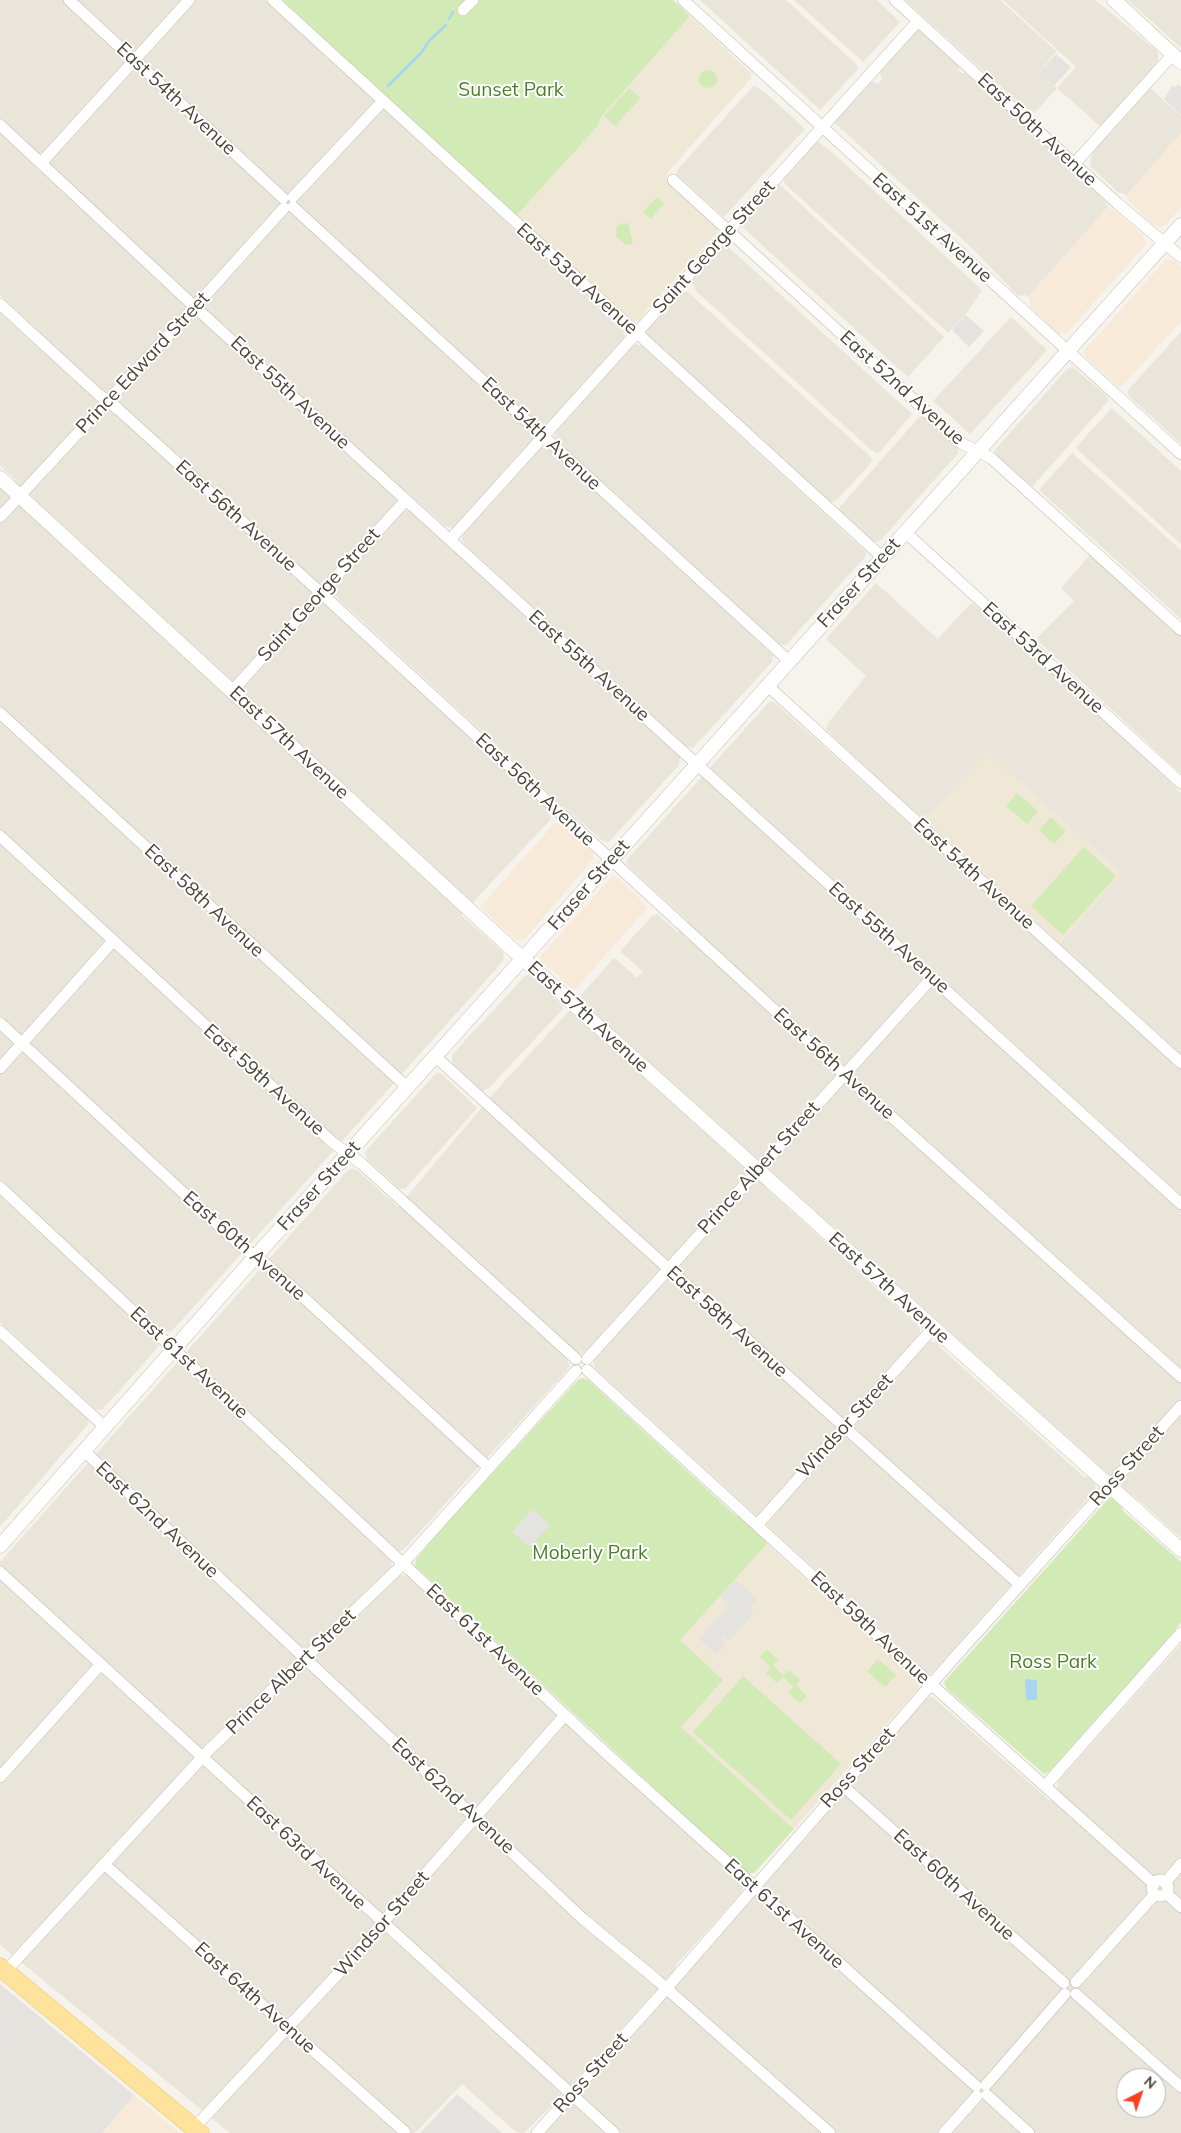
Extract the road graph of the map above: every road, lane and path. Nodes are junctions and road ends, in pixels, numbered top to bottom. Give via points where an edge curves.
1 (68, 0) edge
2 (189, 0) edge
3 (273, 0) edge
4 (473, 0) edge
5 (683, 0) edge
6 (895, 0) edge
7 (1114, 0) edge
8 (463, 10) dead end
9 (918, 21) junction
10 (1177, 58) edge
11 (134, 60) junction
12 (382, 102) junction
13 (0, 125) edge
14 (822, 127) junction
15 (41, 163) junction
16 (1075, 163) junction
17 (673, 180) dead end
18 (288, 203) junction
19 (1181, 225) edge
20 (729, 230) junction
21 (1165, 244) junction
22 (1181, 257) edge
23 (0, 304) edge
24 (195, 307) junction
25 (636, 333) junction
26 (1068, 352) junction
27 (107, 401) junction
28 (544, 437) junction
29 (977, 452) junction
30 (1181, 454) edge
31 (0, 478) edge
32 (20, 496) junction
33 (406, 500) junction
34 (0, 517) edge
35 (905, 532) junction
36 (450, 540) junction
37 (882, 557) junction
38 (321, 593) junction
39 (1181, 630) edge
40 (789, 661) junction
41 (768, 686) junction
42 (232, 691) junction
43 (0, 714) edge
44 (697, 764) junction
45 (1181, 783) edge
46 (0, 836) edge
47 (611, 860) junction
48 (112, 941) junction
49 (524, 959) junction
50 (932, 978) junction
51 (0, 1023) edge
52 (22, 1044) junction
53 (436, 1057) junction
54 (1181, 1063) edge
55 (0, 1068) edge
56 (844, 1074) junction
57 (408, 1088) junction
58 (347, 1154) junction
59 (758, 1169) junction
60 (0, 1187) edge
61 (1181, 1204) edge
62 (255, 1257) junction
63 (668, 1269) junction
64 (933, 1328) junction
65 (0, 1331) edge
66 (174, 1349) junction
67 (582, 1365) junction
68 (1181, 1377) edge
69 (1181, 1406) edge
70 (105, 1427) junction
71 (844, 1428) junction
72 (84, 1451) junction
73 (489, 1468) junction
74 (1110, 1486) junction
75 (758, 1524) junction
76 (0, 1546) edge
77 (1181, 1550) edge
78 (403, 1563) junction
79 (0, 1572) edge
80 (1020, 1585) junction
81 (1181, 1633) edge
82 (305, 1659) junction
83 (100, 1664) junction
84 (932, 1685) junction
85 (565, 1715) junction
86 (202, 1758) junction
87 (0, 1777) edge
88 (842, 1786) junction
89 (1045, 1786) junction
90 (476, 1817) junction
91 (104, 1864) junction
92 (1181, 1864) edge
93 (754, 1887) junction
94 (1160, 1888) junction
95 (1181, 1907) edge
96 (383, 1923) junction
97 (3, 1969) edge
98 (666, 1988) junction
99 (1070, 1988) junction
100 (288, 2027) junction
101 (1181, 2087) edge
102 (981, 2091) junction
103 (571, 2096) junction
104 (197, 2130) edge
105 (405, 2132) edge
106 (536, 2133) edge
107 (614, 2133) edge
108 (830, 2133) edge
109 (944, 2133) edge
110 (1029, 2133) edge

1 - 11 street, East 54th Avenue
2 - 11 street
3 - 12 street, East 53rd Avenue
4 - 8 street
5 - 14 street, East 51st Avenue
6 - 9 street, East 50th Avenue
7 - 10 street
9 - 14 street, Saint George Street
9 - 16 street, East 50th Avenue
10 - 16 street
11 - 15 street
11 - 18 street, East 54th Avenue
12 - 18 street, Prince Edward Street
12 - 25 street, East 53rd Avenue
13 - 15 street, East 55th Avenue
14 - 20 street, Saint George Street
14 - 26 street, East 51st Avenue
15 - 24 street, East 55th Avenue
16 - 21 street, East 50th Avenue
17 - 20 street, East 52nd Avenue
18 - 24 street, Prince Edward Street
18 - 28 street, East 54th Avenue
19 - 21 street, Fraser Street
20 - 25 street, Saint George Street
20 - 29 street, East 52nd Avenue via 963,445
21 - 22 street, East 50th Avenue
21 - 26 street, Fraser Street
23 - 27 street, East 56th Avenue
24 - 27 street, Prince Edward Street
24 - 33 street, East 55th Avenue
25 - 28 street, Saint George Street
25 - 37 street, East 53rd Avenue
26 - 29 street, Fraser Street
26 - 30 street, East 51st Avenue
27 - 32 street, Prince Edward Street
27 - 38 street, East 56th Avenue
28 - 36 street, Saint George Street
28 - 40 street, East 54th Avenue
29 - 35 street, Fraser Street
29 - 39 street, East 52nd Avenue via 991,458
31 - 32 street, East 57th Avenue
32 - 34 street, Prince Edward Street
32 - 42 street, East 57th Avenue
33 - 36 street, East 55th Avenue
33 - 38 street, Saint George Street
35 - 37 street, Fraser Street
35 - 45 street, East 53rd Avenue
36 - 44 street, East 55th Avenue
37 - 40 street, Fraser Street
38 - 42 street, Saint George Street
38 - 47 street, East 56th Avenue
40 - 41 street, Fraser Street
41 - 44 street, Fraser Street
41 - 54 street, East 54th Avenue
42 - 49 street, East 57th Avenue
43 - 57 street, East 58th Avenue
44 - 47 street, Fraser Street
44 - 50 street, East 55th Avenue
46 - 48 street, East 59th Avenue
47 - 49 street, Fraser Street
47 - 56 street, East 56th Avenue
48 - 52 street
48 - 58 street, East 59th Avenue
49 - 53 street, Fraser Street
49 - 59 street, East 57th Avenue
50 - 56 street, Prince Albert Street
50 - 61 street, East 55th Avenue
51 - 52 street, East 60th Avenue
52 - 55 street
52 - 62 street, East 60th Avenue
53 - 57 street, Fraser Street
53 - 63 street, East 58th Avenue
56 - 59 street, Prince Albert Street
56 - 68 street, East 56th Avenue
57 - 58 street, Fraser Street
58 - 62 street, Fraser Street
58 - 67 street, East 59th Avenue
59 - 63 street, Prince Albert Street
59 - 64 street, East 57th Avenue
60 - 66 street, East 61st Avenue
62 - 66 street, Fraser Street
62 - 73 street, East 60th Avenue
63 - 67 street, Prince Albert Street
63 - 71 street, East 58th Avenue
64 - 71 street, Windsor Street
64 - 74 street, East 57th Avenue
65 - 70 street
66 - 70 street, Fraser Street
66 - 78 street, East 61st Avenue
67 - 73 street, Prince Albert Street
67 - 75 street, East 59th Avenue
69 - 74 street, Ross Street
70 - 72 street, Fraser Street
71 - 75 street, Windsor Street
71 - 80 street, East 58th Avenue
72 - 76 street, Fraser Street
72 - 82 street, East 62nd Avenue
73 - 78 street, Prince Albert Street
74 - 77 street, East 57th Avenue
74 - 80 street, Ross Street
75 - 84 street, East 59th Avenue
78 - 82 street, Prince Albert Street
78 - 85 street, East 61st Avenue
79 - 83 street, East 63rd Avenue
80 - 84 street, Ross Street
81 - 89 street
82 - 86 street, Prince Albert Street
82 - 90 street, East 62nd Avenue
83 - 86 street, East 63rd Avenue
83 - 87 street
84 - 88 street, Ross Street
84 - 89 street, East 59th Avenue
85 - 90 street, Windsor Street
85 - 93 street, East 61st Avenue
86 - 91 street, Prince Albert Street
86 - 96 street, East 63rd Avenue
88 - 93 street, Ross Street
88 - 99 street, East 60th Avenue
89 - 94 street, East 59th Avenue
90 - 96 street, Windsor Street
90 - 98 street, East 62nd Avenue via 583,1919
91 - 97 street, Prince Albert Street
91 - 100 street, East 64th Avenue
92 - 94 street
93 - 98 street, Ross Street
93 - 102 street, East 61st Avenue
94 - 95 street, East 59th Avenue
94 - 99 street
96 - 100 street, Windsor Street
96 - 103 street, East 63rd Avenue
97 - 104 main road
98 - 103 street, Ross Street
98 - 108 street, East 62nd Avenue
99 - 101 street, East 60th Avenue
99 - 102 street
100 - 104 street, Windsor Street
100 - 105 street, East 64th Avenue
102 - 109 street
102 - 110 street, East 61st Avenue
103 - 106 street, Ross Street
103 - 107 street, East 63rd Avenue

